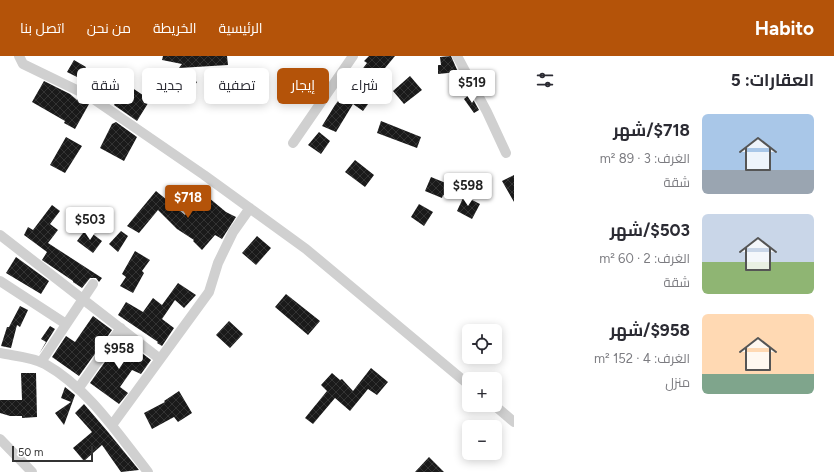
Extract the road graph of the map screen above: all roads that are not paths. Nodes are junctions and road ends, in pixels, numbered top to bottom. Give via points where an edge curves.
1 (19, 56) edge
2 (353, 56) edge
3 (457, 56) edge
4 (293, 143) dead end
5 (506, 153) dead end
6 (250, 208) junction
7 (0, 235) edge
8 (0, 281) edge
9 (93, 284) dead end
10 (83, 300) junction
11 (66, 324) junction
12 (121, 328) junction
13 (0, 353) edge
14 (160, 359) junction
15 (41, 362) junction
16 (462, 378) edge
17 (78, 389) junction
18 (502, 412) edge
19 (514, 422) edge
20 (112, 426) junction
21 (0, 439) edge
22 (32, 472) edge
23 (148, 472) edge

1 - 6 street via 23,64 88,96
2 - 4 street
3 - 5 street
6 - 14 street via 218,263 209,292
6 - 16 street via 306,249
7 - 10 street
8 - 11 street
9 - 10 street
10 - 11 street
10 - 12 street
11 - 15 street
12 - 14 street
12 - 17 street
13 - 15 street
14 - 20 street
15 - 17 street
17 - 20 street
18 - 19 street
20 - 23 street
21 - 22 street

